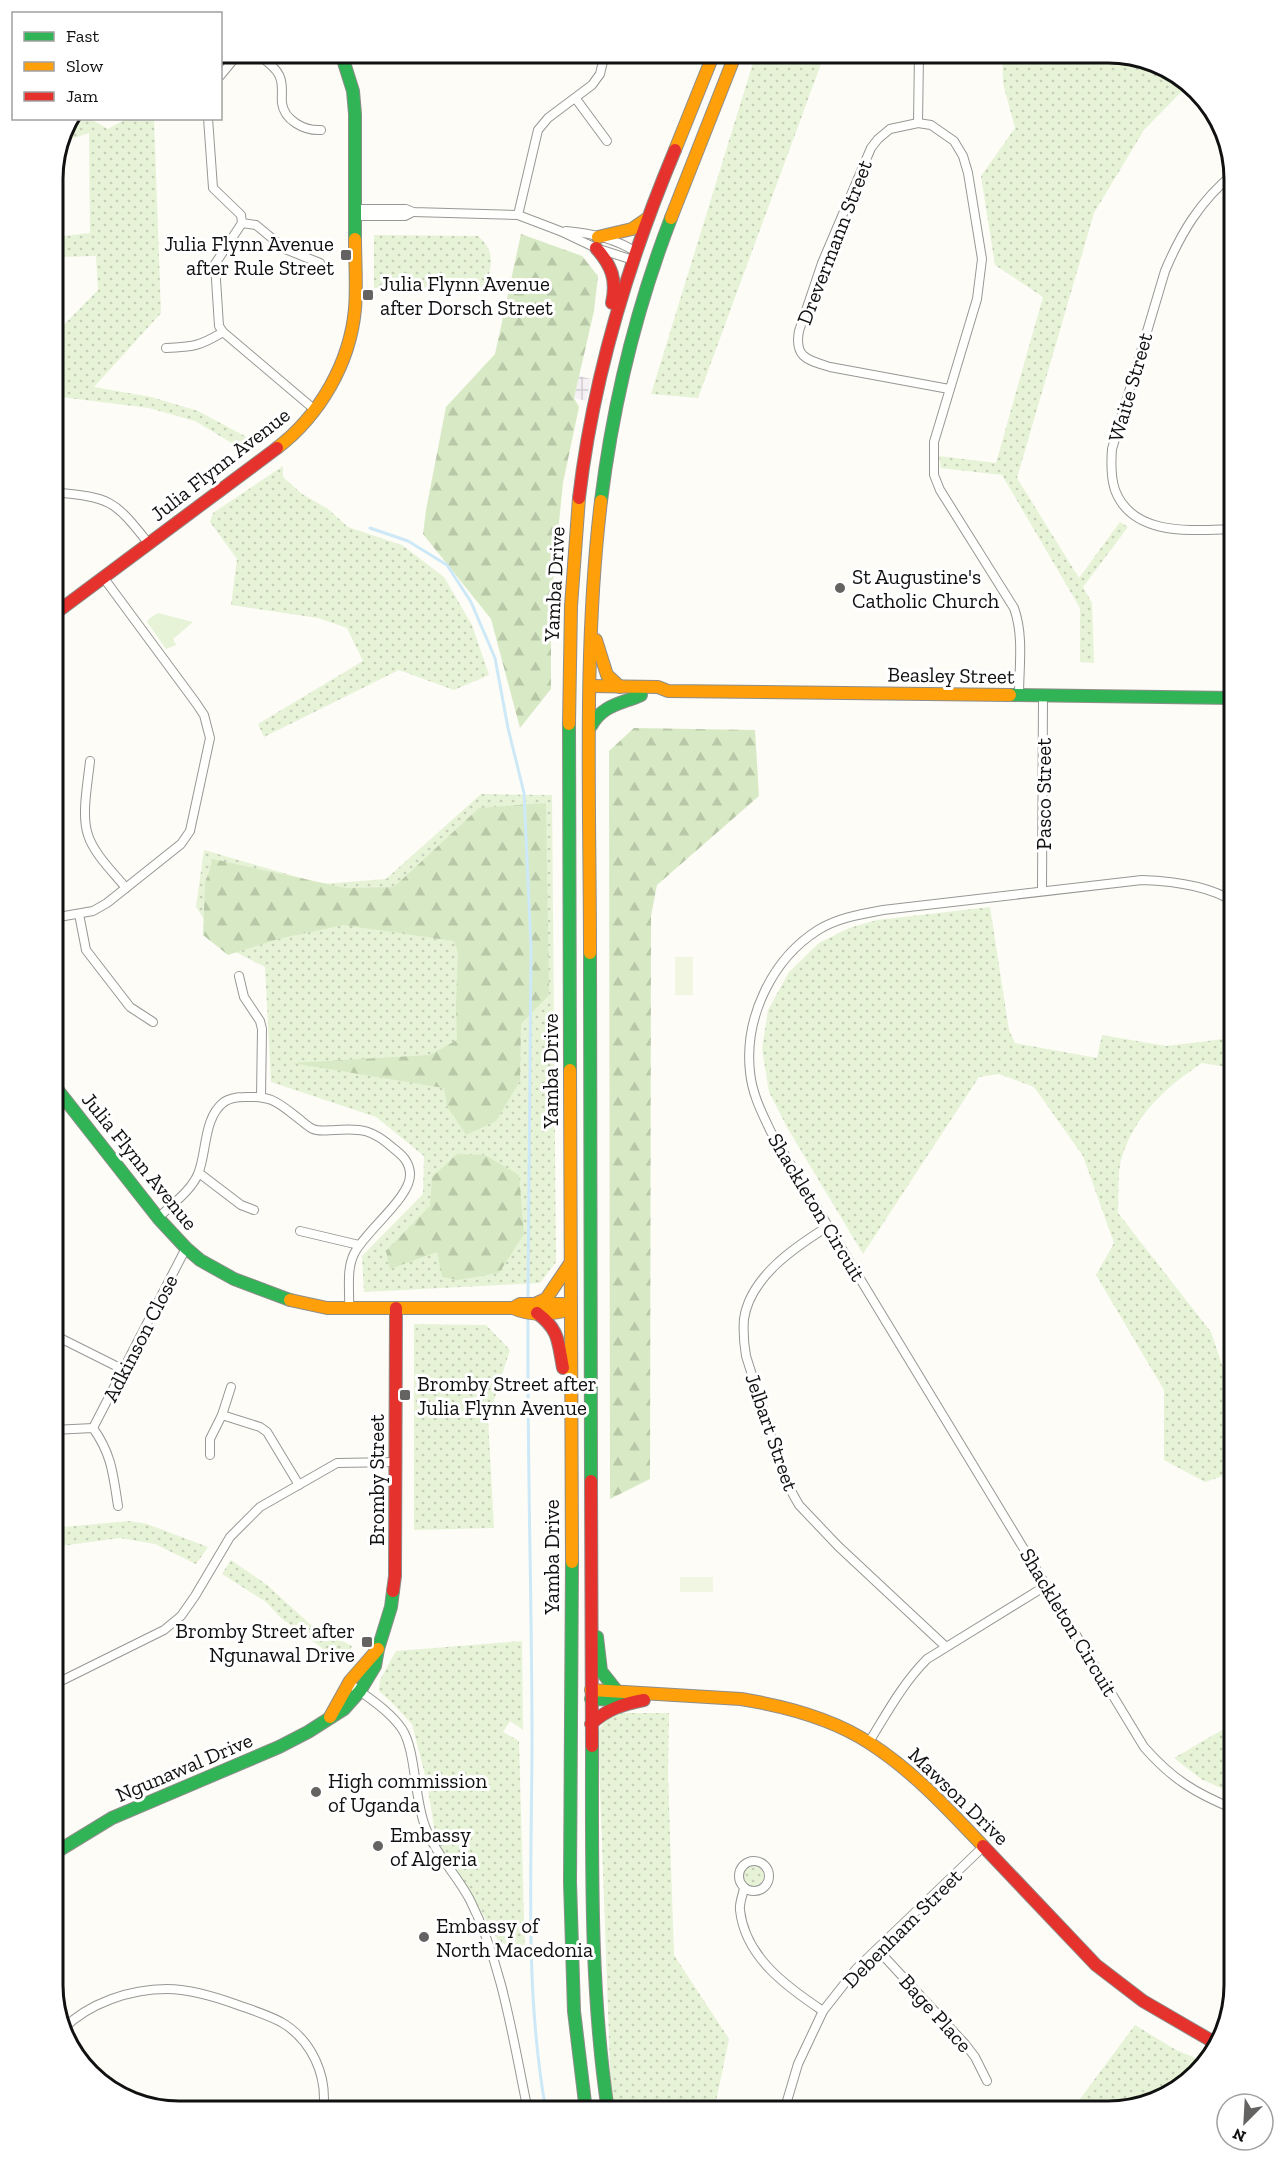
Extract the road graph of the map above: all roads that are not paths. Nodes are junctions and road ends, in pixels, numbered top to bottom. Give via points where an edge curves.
1 (267, 63) edge
2 (346, 63) edge
3 (603, 63) edge
4 (710, 63) edge
5 (732, 63) edge
6 (919, 63) edge
7 (576, 99) junction
8 (208, 120) edge
9 (918, 123) junction
10 (321, 130) dead end
11 (607, 141) dead end
12 (1224, 182) edge
13 (356, 213) junction
14 (514, 215) junction
15 (648, 218) junction
16 (242, 223) junction
17 (597, 242) junction
18 (634, 256) junction
19 (654, 262) junction
20 (320, 263) dead end
21 (611, 328) junction
22 (223, 332) junction
23 (166, 348) dead end
24 (949, 389) junction
25 (315, 410) junction
26 (63, 493) edge
27 (1224, 529) edge
28 (149, 544) junction
29 (103, 577) junction
30 (63, 607) edge
31 (591, 619) junction
32 (620, 687) junction
33 (569, 690) junction
34 (590, 690) junction
35 (668, 691) junction
36 (641, 695) junction
37 (1019, 696) junction
38 (1043, 696) junction
39 (1224, 698) edge
40 (590, 726) junction
41 (90, 761) dead end
42 (126, 888) junction
43 (1042, 891) junction
44 (1224, 898) edge
45 (79, 915) junction
46 (63, 917) edge
47 (239, 976) dead end
48 (153, 1022) dead end
49 (63, 1097) edge
50 (261, 1097) junction
51 (199, 1173) junction
52 (254, 1210) dead end
53 (159, 1218) junction
54 (827, 1227) junction
55 (300, 1231) dead end
56 (590, 1234) junction
57 (359, 1245) junction
58 (186, 1248) junction
59 (570, 1264) junction
60 (571, 1307) junction
61 (350, 1308) junction
62 (396, 1308) junction
63 (537, 1308) junction
64 (591, 1328) junction
65 (63, 1340) edge
66 (124, 1370) junction
67 (570, 1386) junction
68 (231, 1387) dead end
69 (222, 1415) junction
70 (93, 1428) junction
71 (63, 1430) edge
72 (210, 1455) dead end
73 (396, 1462) junction
74 (299, 1485) junction
75 (118, 1506) dead end
76 (1047, 1585) junction
77 (591, 1622) junction
78 (945, 1646) junction
79 (63, 1678) edge
80 (355, 1687) junction
81 (616, 1690) junction
82 (591, 1694) junction
83 (572, 1695) junction
84 (673, 1696) junction
85 (644, 1700) junction
86 (591, 1724) junction
87 (869, 1742) junction
88 (1224, 1804) edge
89 (984, 1846) junction
90 (63, 1847) edge
91 (744, 1888) dead end
92 (878, 1950) junction
93 (823, 2011) junction
94 (1168, 2016) junction
95 (69, 2023) edge
96 (1213, 2034) edge
97 (1210, 2040) edge
98 (987, 2081) dead end
99 (324, 2101) edge
100 (526, 2101) edge
101 (585, 2101) edge
102 (607, 2101) edge
103 (786, 2101) edge

1 - 10 street via 280,75 282,105 288,117 300,126
2 - 13 main road, Julia Flynn Avenue via 355,106
3 - 7 street via 592,85
4 - 15 main road, Yamba Drive
5 - 19 main road, Yamba Drive
6 - 9 street
7 - 11 street
7 - 14 street via 538,130
8 - 16 street via 213,188 241,215
9 - 24 street via 943,132 963,156 982,260 977,299
9 - 24 street, Drevermann Street via 890,129 871,148 822,263 799,331 798,351 830,367
12 - 27 street, Waite Street via 1190,219 1168,263 1112,449 1111,469 1115,490 1137,516 1172,530
13 - 14 street
13 - 25 main road, Julia Flynn Avenue via 355,309 350,338 343,363
14 - 17 street via 560,231 586,233
15 - 17 main road via 632,229
15 - 18 main road, Yamba Drive
16 - 20 street via 256,225 285,249
16 - 22 street via 215,264 218,319
17 - 18 street via 628,247
17 - 21 main road via 615,277
18 - 19 main road
18 - 21 main road, Yamba Drive
19 - 31 main road, Yamba Drive via 634,330 606,460
21 - 33 main road, Yamba Drive via 594,402 577,519
22 - 23 street via 202,345
22 - 25 street
24 - 37 street via 934,442 934,475 1014,608 1021,638
25 - 28 main road, Julia Flynn Avenue via 280,446
26 - 28 street via 92,496 113,504
28 - 29 main road, Julia Flynn Avenue
29 - 30 main road, Julia Flynn Avenue
29 - 42 street via 204,715 210,738 190,831 181,844
31 - 32 main road via 606,675
31 - 34 main road, Yamba Drive
32 - 34 main road, Beasley Street
32 - 35 main road, Beasley Street via 658,687
33 - 34 main road
33 - 59 main road, Yamba Drive
34 - 36 main road, Beasley Street
34 - 40 main road, Yamba Drive
35 - 36 main road, Beasley Street via 657,696
35 - 37 main road, Beasley Street
36 - 40 main road via 607,706
37 - 38 main road, Beasley Street
38 - 39 main road, Beasley Street
38 - 43 street, Pasco Street
40 - 56 main road, Yamba Drive
41 - 42 street via 87,832 90,842
42 - 45 street via 93,911
43 - 44 street, Shackleton Circuit via 1142,879 1173,881
43 - 54 street, Shackleton Circuit via 850,917 810,936 793,950 770,981 756,1010 750,1041 750,1072 756,1100
45 - 46 street
45 - 48 street via 86,950 130,1007
47 - 50 street via 244,997 262,1029
49 - 53 main road, Julia Flynn Avenue
50 - 51 street via 234,1097 216,1110
50 - 57 street via 273,1099 313,1129 367,1130 406,1159 410,1175 406,1191
51 - 52 street via 241,1205
51 - 53 street
53 - 58 main road, Julia Flynn Avenue
54 - 76 street, Shackleton Circuit
54 - 78 street, Jelbart Street via 800,1244 760,1284 744,1317 746,1356 786,1482 800,1505
55 - 57 street
56 - 60 main road via 583,1294
56 - 64 main road, Yamba Drive
57 - 61 street via 350,1267
58 - 61 main road, Julia Flynn Avenue via 214,1268 271,1295 299,1304
58 - 66 street, Adkinson Close
59 - 60 main road, Yamba Drive
59 - 63 main road
60 - 63 main road, Julia Flynn Avenue via 559,1313
60 - 64 main road via 583,1315
60 - 67 main road, Yamba Drive
61 - 62 main road, Julia Flynn Avenue
62 - 63 main road, Julia Flynn Avenue via 513,1308 520,1304
62 - 73 main road, Bromby Street
63 - 67 main road via 556,1334
64 - 77 main road, Yamba Drive
65 - 66 street
66 - 70 street, Adkinson Close
67 - 83 main road, Yamba Drive
68 - 69 street
69 - 72 street via 210,1439
69 - 74 street via 267,1432
70 - 71 street, Adkinson Close
70 - 75 street, Adkinson Close via 105,1444
73 - 74 street via 337,1463
73 - 80 main road, Bromby Street via 391,1607 379,1647
74 - 79 street via 260,1507 230,1537 181,1616 164,1630
76 - 78 street
76 - 88 street, Shackleton Circuit via 1144,1747 1185,1785
77 - 81 main road via 598,1640 601,1671
77 - 82 main road, Yamba Drive
78 - 87 street via 915,1671
80 - 90 main road, Ngunawal Drive via 344,1709 279,1748 112,1818
80 - 100 street via 392,1717 409,1745 425,1827 469,1899 498,1970
81 - 82 main road, Mawson Drive
81 - 84 main road, Mawson Drive
82 - 83 main road
82 - 85 main road, Mawson Drive
82 - 86 main road, Yamba Drive
83 - 101 main road, Yamba Drive via 571,1943
84 - 85 main road, Mawson Drive
84 - 87 main road, Mawson Drive via 765,1703 828,1722
85 - 86 main road via 617,1705
86 - 102 main road, Yamba Drive via 592,1942
87 - 89 main road, Mawson Drive via 937,1797
89 - 92 street, Debenham Street
89 - 94 main road, Mawson Drive via 1096,1965
91 - 93 street via 739,1909 754,1950 791,1990
92 - 93 street, Debenham Street via 856,1969
92 - 98 street, Bage Place via 965,2044
93 - 103 street, Debenham Street via 798,2064
94 - 96 main road, Mawson Drive
94 - 97 main road, Mawson Drive
95 - 99 street via 99,2004 133,1993 167,1989 214,1997 281,2022 297,2034 318,2062

